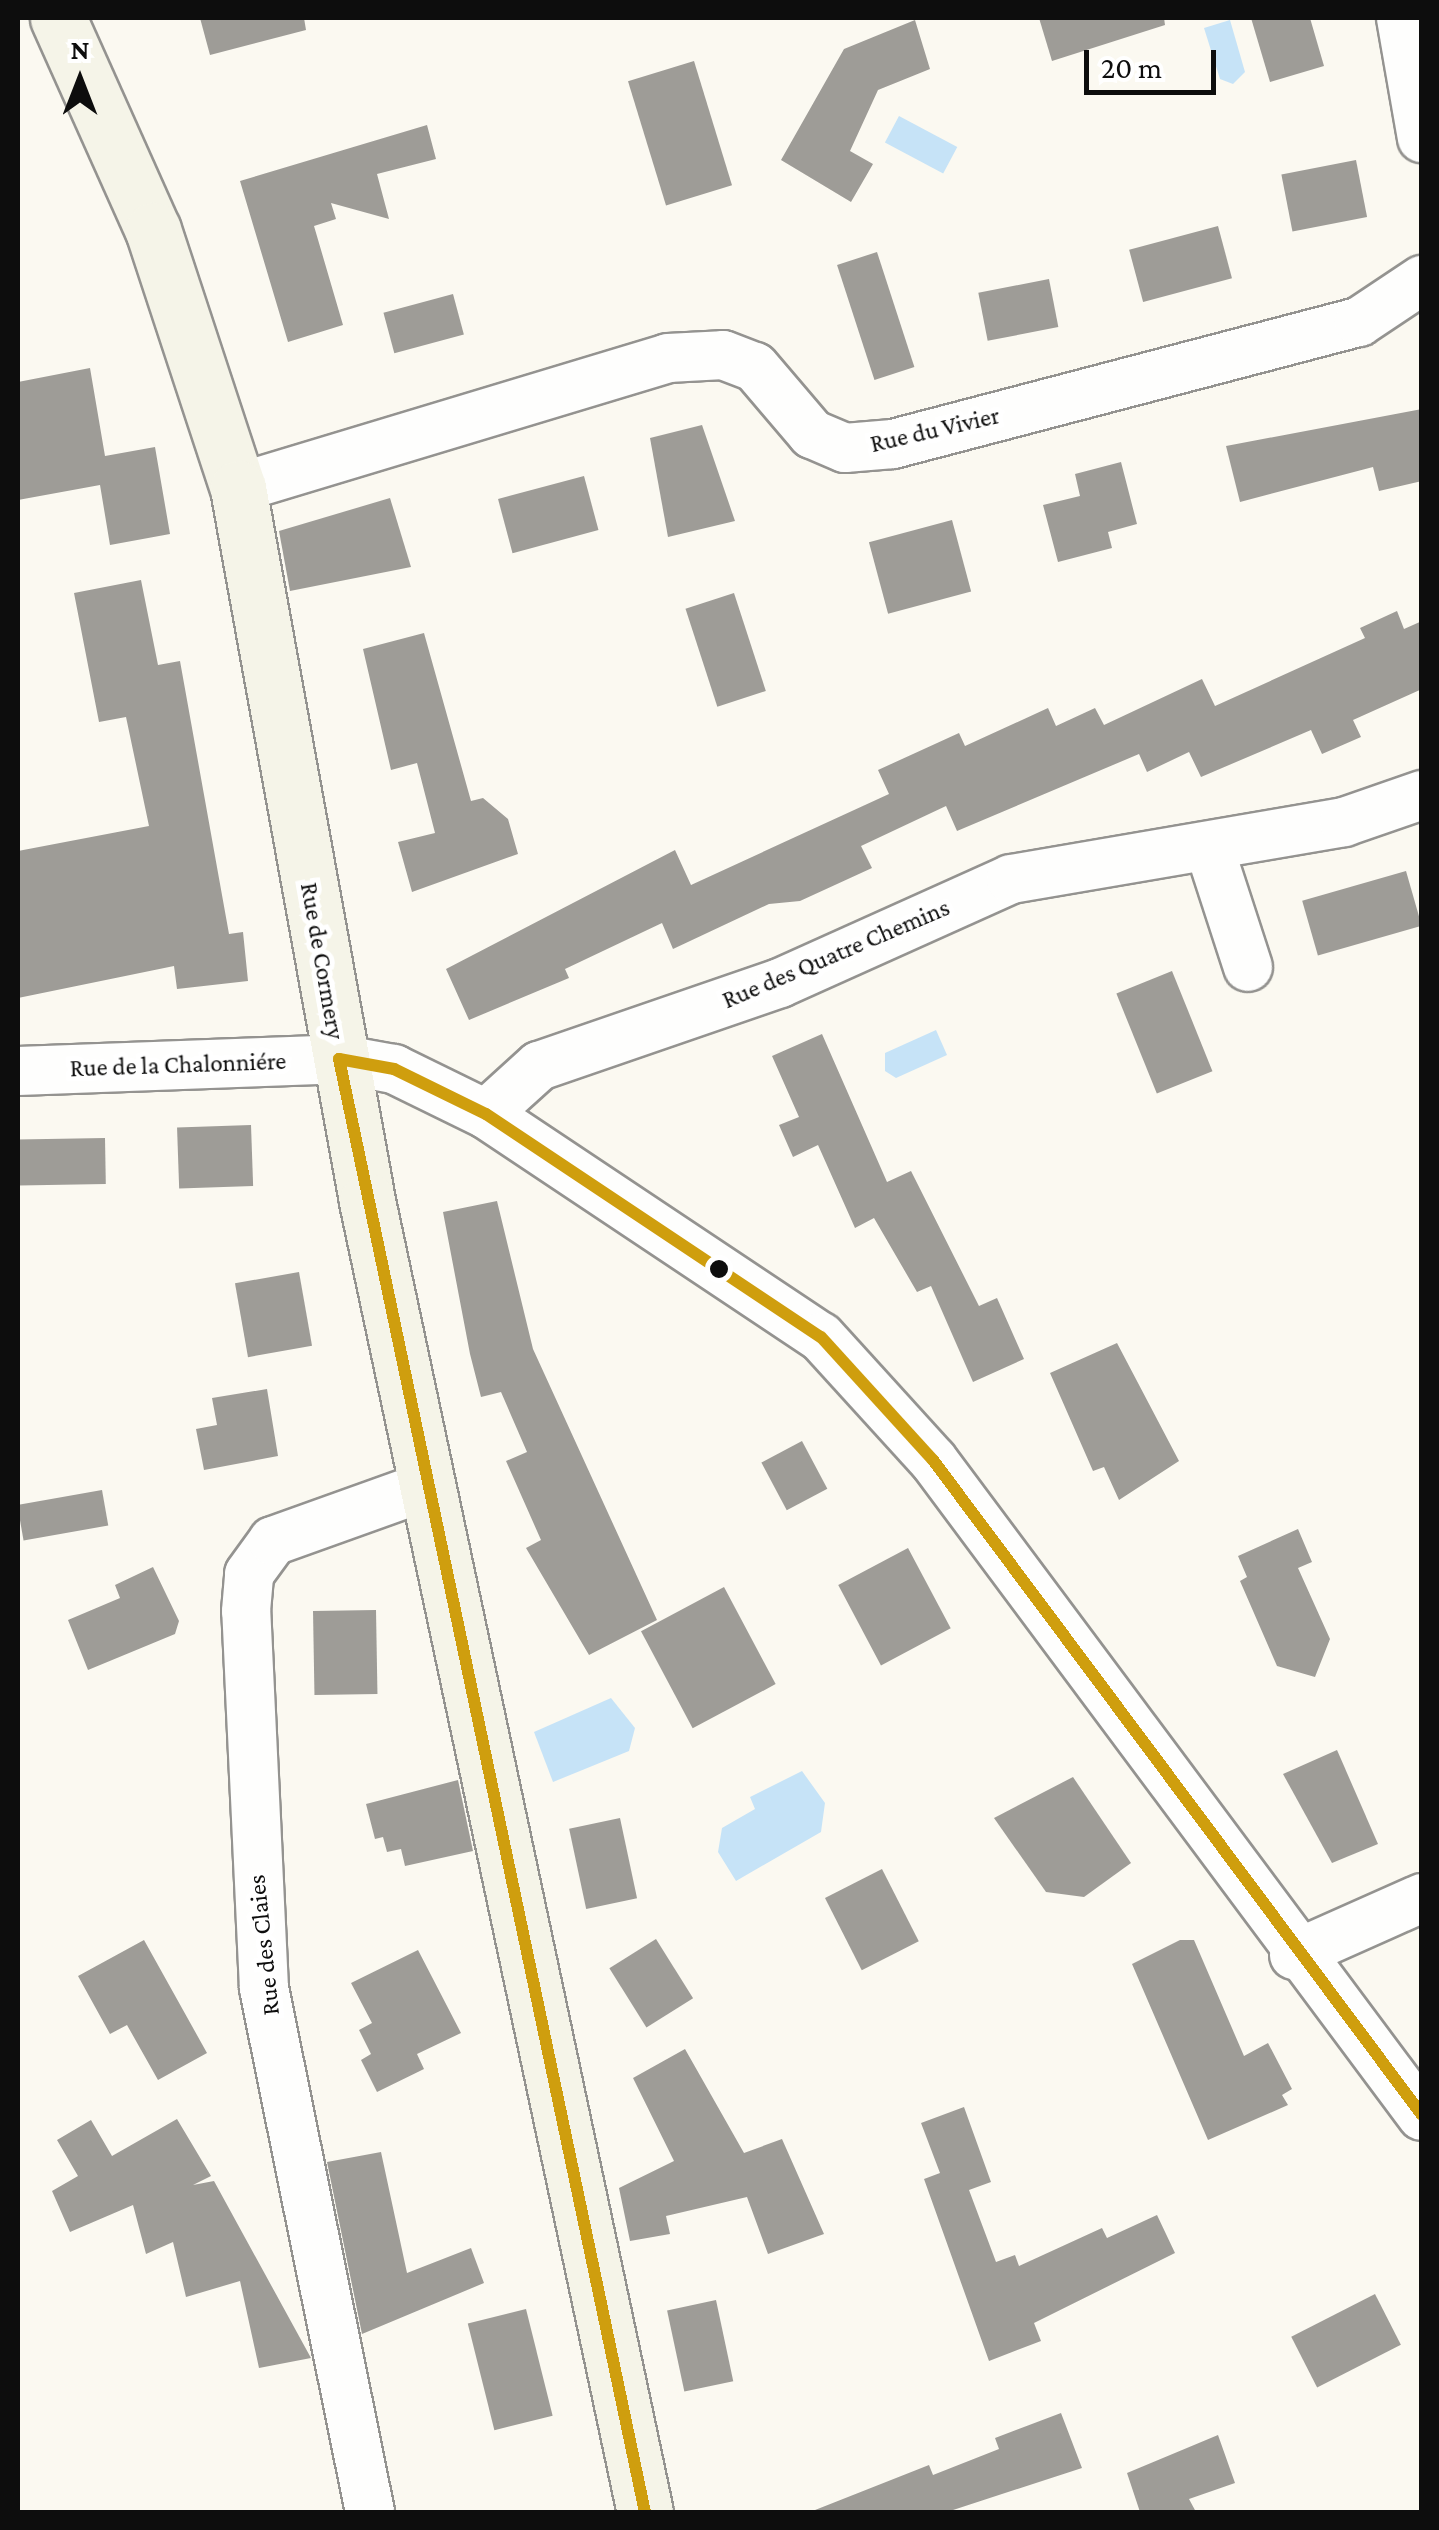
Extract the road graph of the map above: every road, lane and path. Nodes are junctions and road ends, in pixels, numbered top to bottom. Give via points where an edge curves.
1 (58, 18) edge
2 (1401, 18) edge
3 (1422, 138) edge
4 (1422, 280) edge
5 (238, 488) junction
6 (1422, 796) edge
7 (1209, 847) junction
8 (1248, 967) dead end
9 (339, 1058) junction
10 (18, 1071) edge
11 (486, 1114) junction
12 (427, 1486) junction
13 (1422, 1898) edge
14 (1294, 1955) junction
15 (1422, 2116) edge
16 (370, 2512) edge
17 (645, 2512) edge

1 - 5 main road, Rue de Cormery via 152,230
2 - 3 street
4 - 5 street, Rue du Vivier via 1359,322 893,444 846,448 812,434 755,367 723,355 668,358
5 - 9 main road, Rue de Cormery
6 - 7 street, Rue des Quatre Chemins via 1344,822
7 - 8 street
7 - 11 street, Rue des Quatre Chemins via 1010,880 780,983 539,1066
9 - 10 street, Rue de la Chalonniére
9 - 11 street, Rue de la Chalonniére via 394,1069
9 - 12 main road, Rue de Cormery
11 - 14 street, Rue de la Chalonniére via 821,1337 933,1460
12 - 16 street, Rue des Claies via 273,1541 249,1574 246,1612 264,1988
12 - 17 main road, Rue de Cormery
13 - 14 street
14 - 15 street, Rue de la Chalonniére

